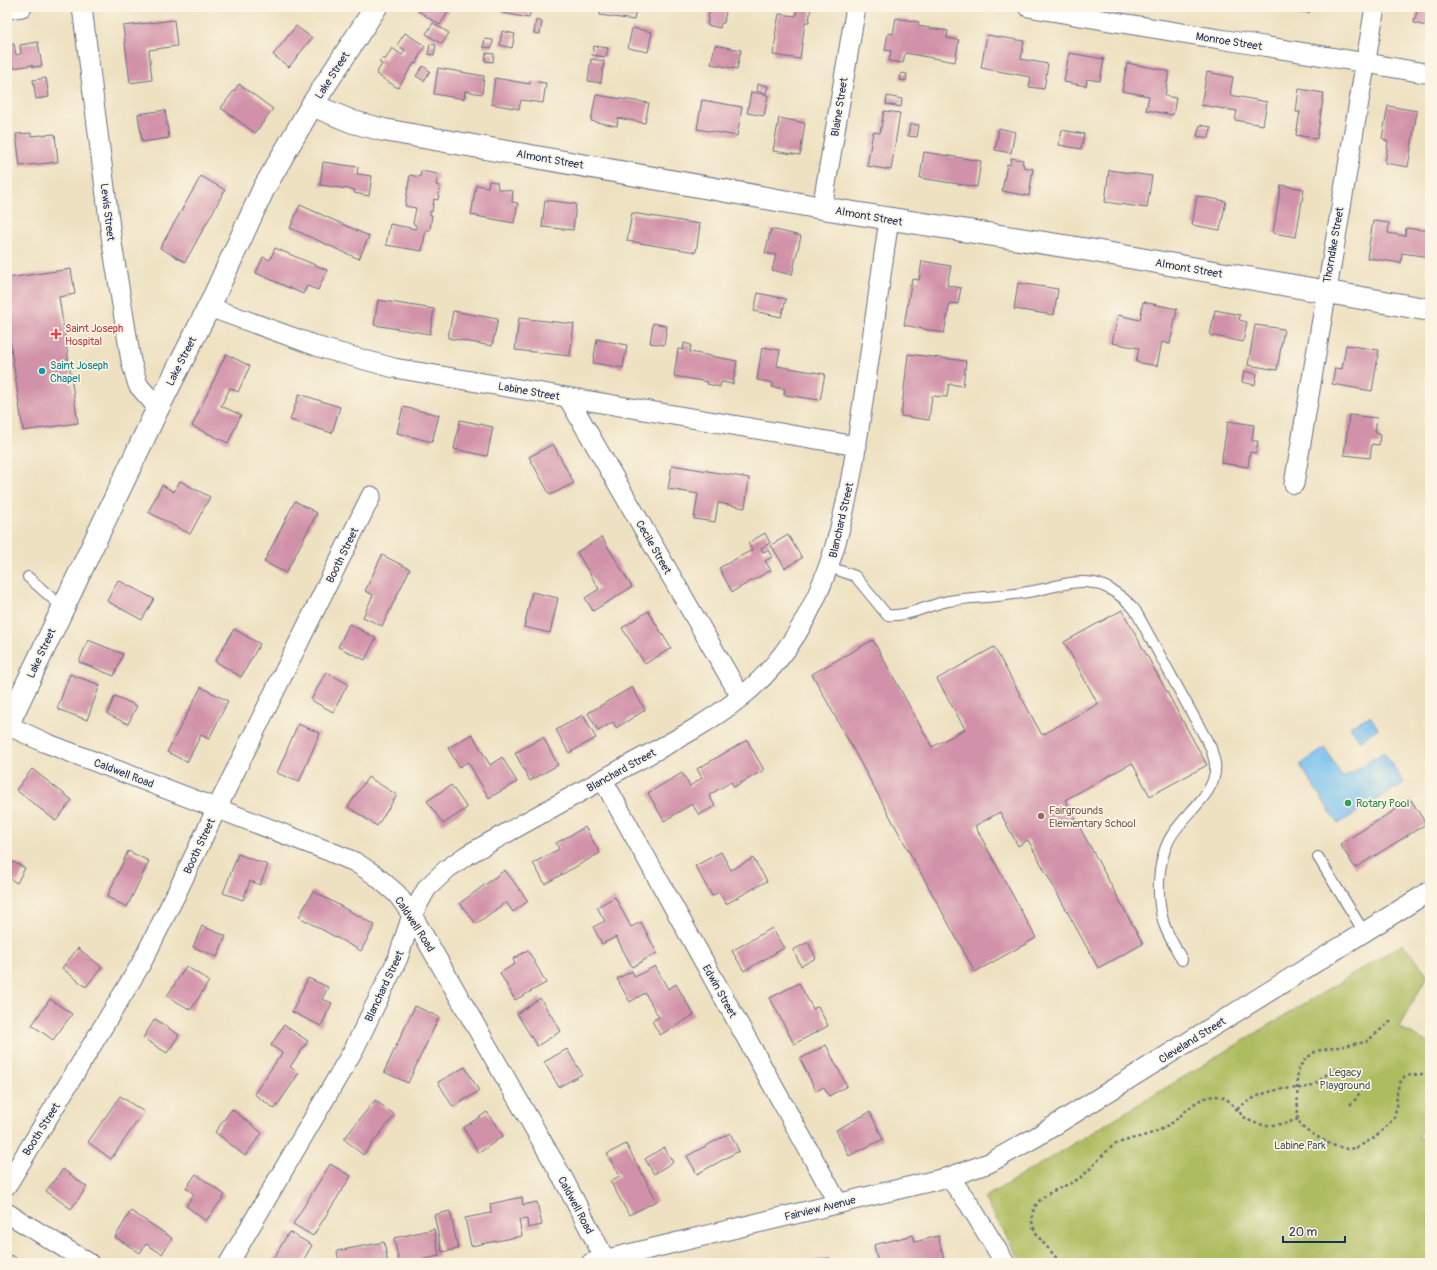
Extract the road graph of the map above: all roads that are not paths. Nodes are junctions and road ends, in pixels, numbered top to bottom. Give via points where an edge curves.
1 (22, 7) edge
2 (82, 7) edge
3 (376, 7) edge
4 (856, 7) edge
5 (1028, 7) edge
6 (1375, 7) edge
7 (7, 9) edge
8 (1365, 62) junction
9 (1430, 74) edge
10 (312, 105) junction
11 (822, 208) junction
12 (889, 219) junction
13 (1325, 292) junction
14 (209, 307) junction
15 (1430, 310) edge
16 (568, 398) junction
17 (158, 408) junction
18 (857, 446) junction
19 (1294, 484) dead end
20 (371, 496) dead end
21 (829, 567) junction
22 (28, 577) dead end
23 (63, 608) junction
24 (741, 697) junction
25 (7, 725) edge
26 (603, 780) junction
27 (217, 808) junction
28 (1318, 856) dead end
29 (1430, 891) edge
30 (412, 915) junction
31 (1364, 932) junction
32 (1182, 960) dead end
33 (949, 1178) junction
34 (7, 1185) edge
35 (838, 1203) junction
36 (7, 1213) edge
37 (601, 1262) edge
38 (89, 1263) edge
39 (229, 1263) edge
40 (1005, 1263) edge

1 - 7 street
2 - 17 street, Lewis Street via 112,243 131,361 138,385
3 - 10 street, Lake Street
4 - 11 street, Blaine Street
5 - 8 street, Monroe Street
6 - 8 street, Thorndike Street
8 - 9 street, Monroe Street
8 - 13 street, Thorndike Street
10 - 11 street, Almont Street via 353,122 384,130
10 - 14 street, Lake Street via 264,188
11 - 12 street, Almont Street
12 - 13 street, Almont Street via 1089,250
12 - 18 street, Blanchard Street
13 - 15 street, Almont Street
13 - 19 street, Thorndike Street
14 - 16 street, Labine Street via 325,349 394,368
14 - 17 street, Lake Street
16 - 18 street, Labine Street
16 - 24 street, Cecile Street
17 - 23 street, Lake Street
18 - 21 street, Blanchard Street via 840,534
20 - 27 street, Booth Street
21 - 24 street, Blanchard Street via 810,611 793,639 759,682
21 - 32 lane via 855,576 887,614 896,616 962,598 998,596 1076,582 1095,584 1127,601 1135,610 1211,748 1215,762 1215,774 1210,786 1170,839 1160,873 1160,904 1164,925
22 - 23 lane
23 - 25 street, Lake Street
24 - 26 street, Blanchard Street via 715,716
25 - 27 street, Caldwell Road via 53,746
26 - 30 street, Blanchard Street via 467,855 447,869 427,888
26 - 35 street, Edwin Street
27 - 30 street, Caldwell Road via 355,862 397,894
27 - 34 street, Booth Street via 141,964
28 - 31 lane
29 - 31 street, Cleveland Street
30 - 37 street, Caldwell Road via 560,1173
30 - 39 street, Blanchard Street via 398,958 354,1048
31 - 33 street, Cleveland Street via 1013,1151
33 - 35 street, Fairview Avenue
33 - 40 street
35 - 37 street, Fairview Avenue
36 - 38 street

